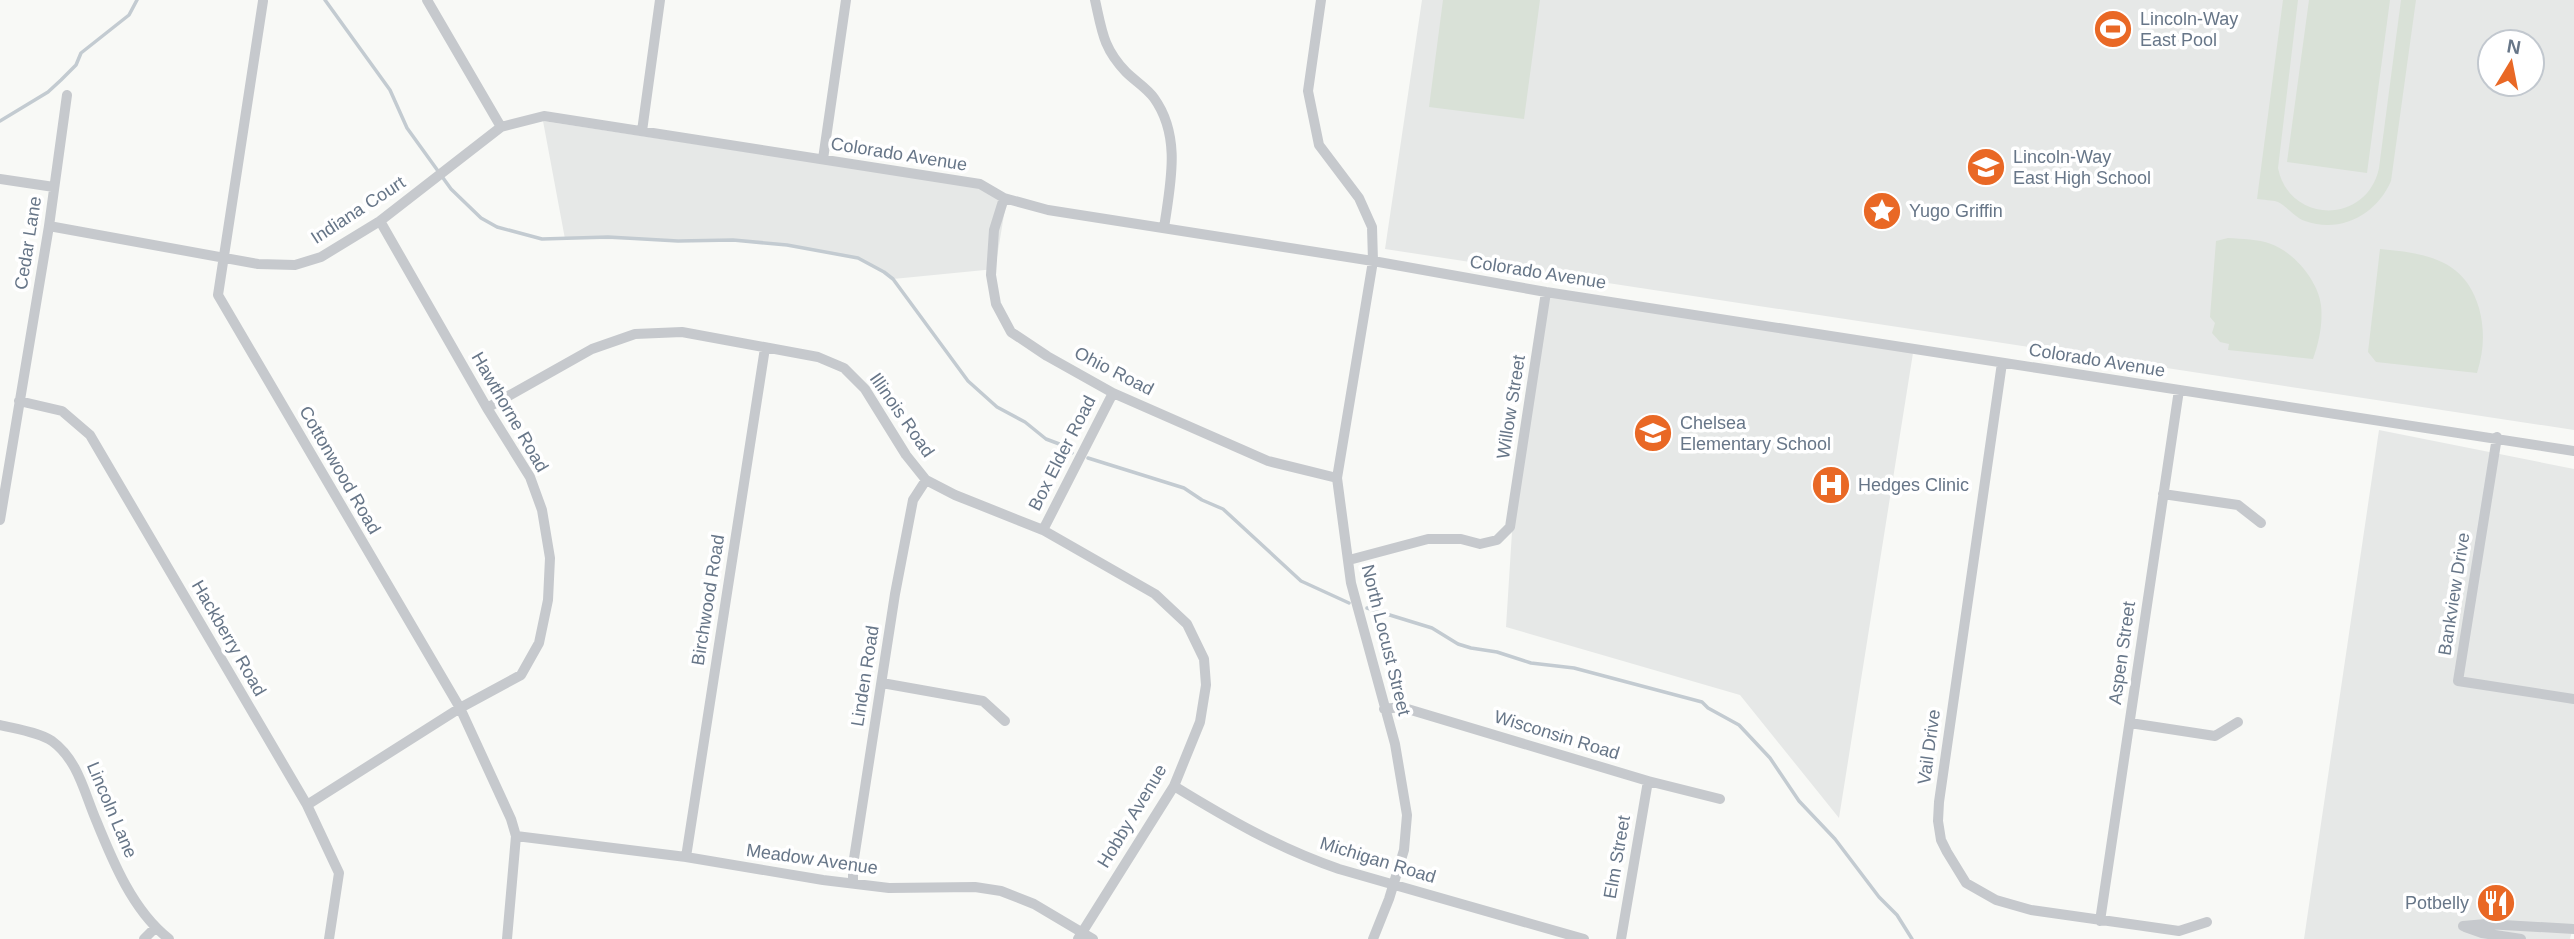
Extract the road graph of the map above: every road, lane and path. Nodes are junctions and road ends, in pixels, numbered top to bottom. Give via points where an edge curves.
1 (427, 0) edge
2 (660, 0) edge
3 (846, 0) edge
4 (1095, 0) edge
5 (1321, 0) edge
6 (263, 1) edge
7 (68, 95) dead end
8 (501, 127) junction
9 (642, 131) junction
10 (822, 159) junction
11 (0, 179) edge
12 (54, 187) junction
13 (1004, 198) junction
14 (380, 221) junction
15 (49, 226) junction
16 (1164, 228) junction
17 (222, 257) junction
18 (1373, 261) junction
19 (1546, 292) junction
20 (765, 348) junction
21 (2002, 363) junction
22 (2179, 390) junction
23 (1112, 393) junction
24 (19, 401) junction
25 (487, 408) junction
26 (2497, 437) junction
27 (2574, 451) edge
28 (1337, 478) junction
29 (926, 480) junction
30 (2163, 494) junction
31 (0, 520) edge
32 (2261, 523) dead end
33 (1043, 530) junction
34 (1349, 560) junction
35 (1187, 624) joint
36 (882, 683) junction
37 (2574, 699) edge
38 (460, 708) junction
39 (1384, 709) junction
40 (1005, 721) dead end
41 (2238, 722) dead end
42 (2130, 723) junction
43 (0, 725) edge
44 (1648, 781) junction
45 (1174, 786) junction
46 (1720, 799) dead end
47 (307, 805) junction
48 (516, 836) junction
49 (685, 857) junction
50 (853, 883) junction
51 (1393, 884) junction
52 (2100, 921) junction
53 (2207, 922) dead end
54 (155, 928) junction
55 (2574, 929) edge
56 (1079, 936) edge
57 (144, 939) edge
58 (169, 939) edge
59 (329, 939) edge
60 (507, 939) edge
61 (1093, 939) edge
62 (1373, 939) edge
63 (1584, 939) edge
64 (1621, 939) edge
65 (2521, 939) edge

1 - 8 street
2 - 9 street
3 - 10 street
4 - 16 street via 1107,50 1154,97 1167,128 1174,159
5 - 18 street, North Locust Street via 1308,90 1319,145 1359,198 1372,228
6 - 17 street, Cottonwood Road
7 - 12 street, Cedar Lane
8 - 9 street, Colorado Avenue via 544,116
8 - 14 street, Indiana Court
9 - 10 street, Colorado Avenue
10 - 13 street, Colorado Avenue via 980,184
11 - 12 street
12 - 15 street, Cedar Lane
13 - 16 street, Colorado Avenue via 1048,210
13 - 23 street, Ohio Road via 994,230 990,275 996,304 1011,332
14 - 17 street, Indiana Court via 321,257 295,265
14 - 25 street, Hawthorne Road
15 - 17 street, Indiana Court
15 - 24 street, Cedar Lane
16 - 18 street, Colorado Avenue
17 - 38 street, Cottonwood Road via 218,295
18 - 19 street, Colorado Avenue
18 - 28 street, North Locust Street
19 - 21 street, Colorado Avenue
19 - 34 street, Willow Street via 1510,527 1497,540 1480,544 1428,539
20 - 25 street, Illinois Road via 682,332 635,334 592,349
20 - 29 street, Illinois Road via 818,357 844,368 865,389
20 - 49 street, Birchwood Road
21 - 22 street, Colorado Avenue
21 - 52 street, Vail Drive via 1939,802 1940,831 1966,883 1996,901
22 - 26 street, Colorado Avenue
22 - 30 street, Aspen Street
23 - 28 street, Ohio Road via 1268,461
23 - 33 street, Box Elder Road
24 - 31 street, Cedar Lane
24 - 47 street, Hackberry Road via 62,411 90,435
25 - 38 street, Hawthorne Road via 530,477 542,510 550,558 548,600 539,643 521,675
26 - 27 street, Colorado Avenue
26 - 37 street, Bankview Drive via 2458,681
28 - 34 street, North Locust Street
29 - 33 street, Illinois Road
29 - 36 street, Linden Road via 913,500
30 - 32 street via 2238,505
30 - 42 street, Aspen Street
33 - 35 street, Illinois Road via 1155,594
34 - 39 street, North Locust Street
35 - 45 street, Hobby Avenue via 1204,660 1206,685 1200,722
36 - 40 street via 984,701
36 - 50 street, Linden Road
38 - 47 street, Hawthorne Road
38 - 48 street, Cottonwood Road
39 - 44 street, Wisconsin Road via 1401,706
39 - 51 street, North Locust Street via 1407,815 1404,850
41 - 42 street via 2215,736
42 - 52 street, Aspen Street
43 - 54 street, Lincoln Lane via 51,740 74,764 112,858
44 - 46 street, Wisconsin Road
44 - 64 street, Elm Street
45 - 51 street, Michigan Road via 1275,844
45 - 56 street, Hobby Avenue
47 - 59 street, Hackberry Road via 339,873
48 - 49 street, Meadow Avenue
48 - 60 street, Cottonwood Road
49 - 50 street, Meadow Avenue
50 - 56 street, Meadow Avenue via 1001,891 1034,904
51 - 62 street, North Locust Street
51 - 63 street, Michigan Road
52 - 53 street, Vail Drive via 2179,931
54 - 57 street
54 - 58 street, Lincoln Lane
55 - 65 street via 2463,926
56 - 61 street, Meadow Avenue

